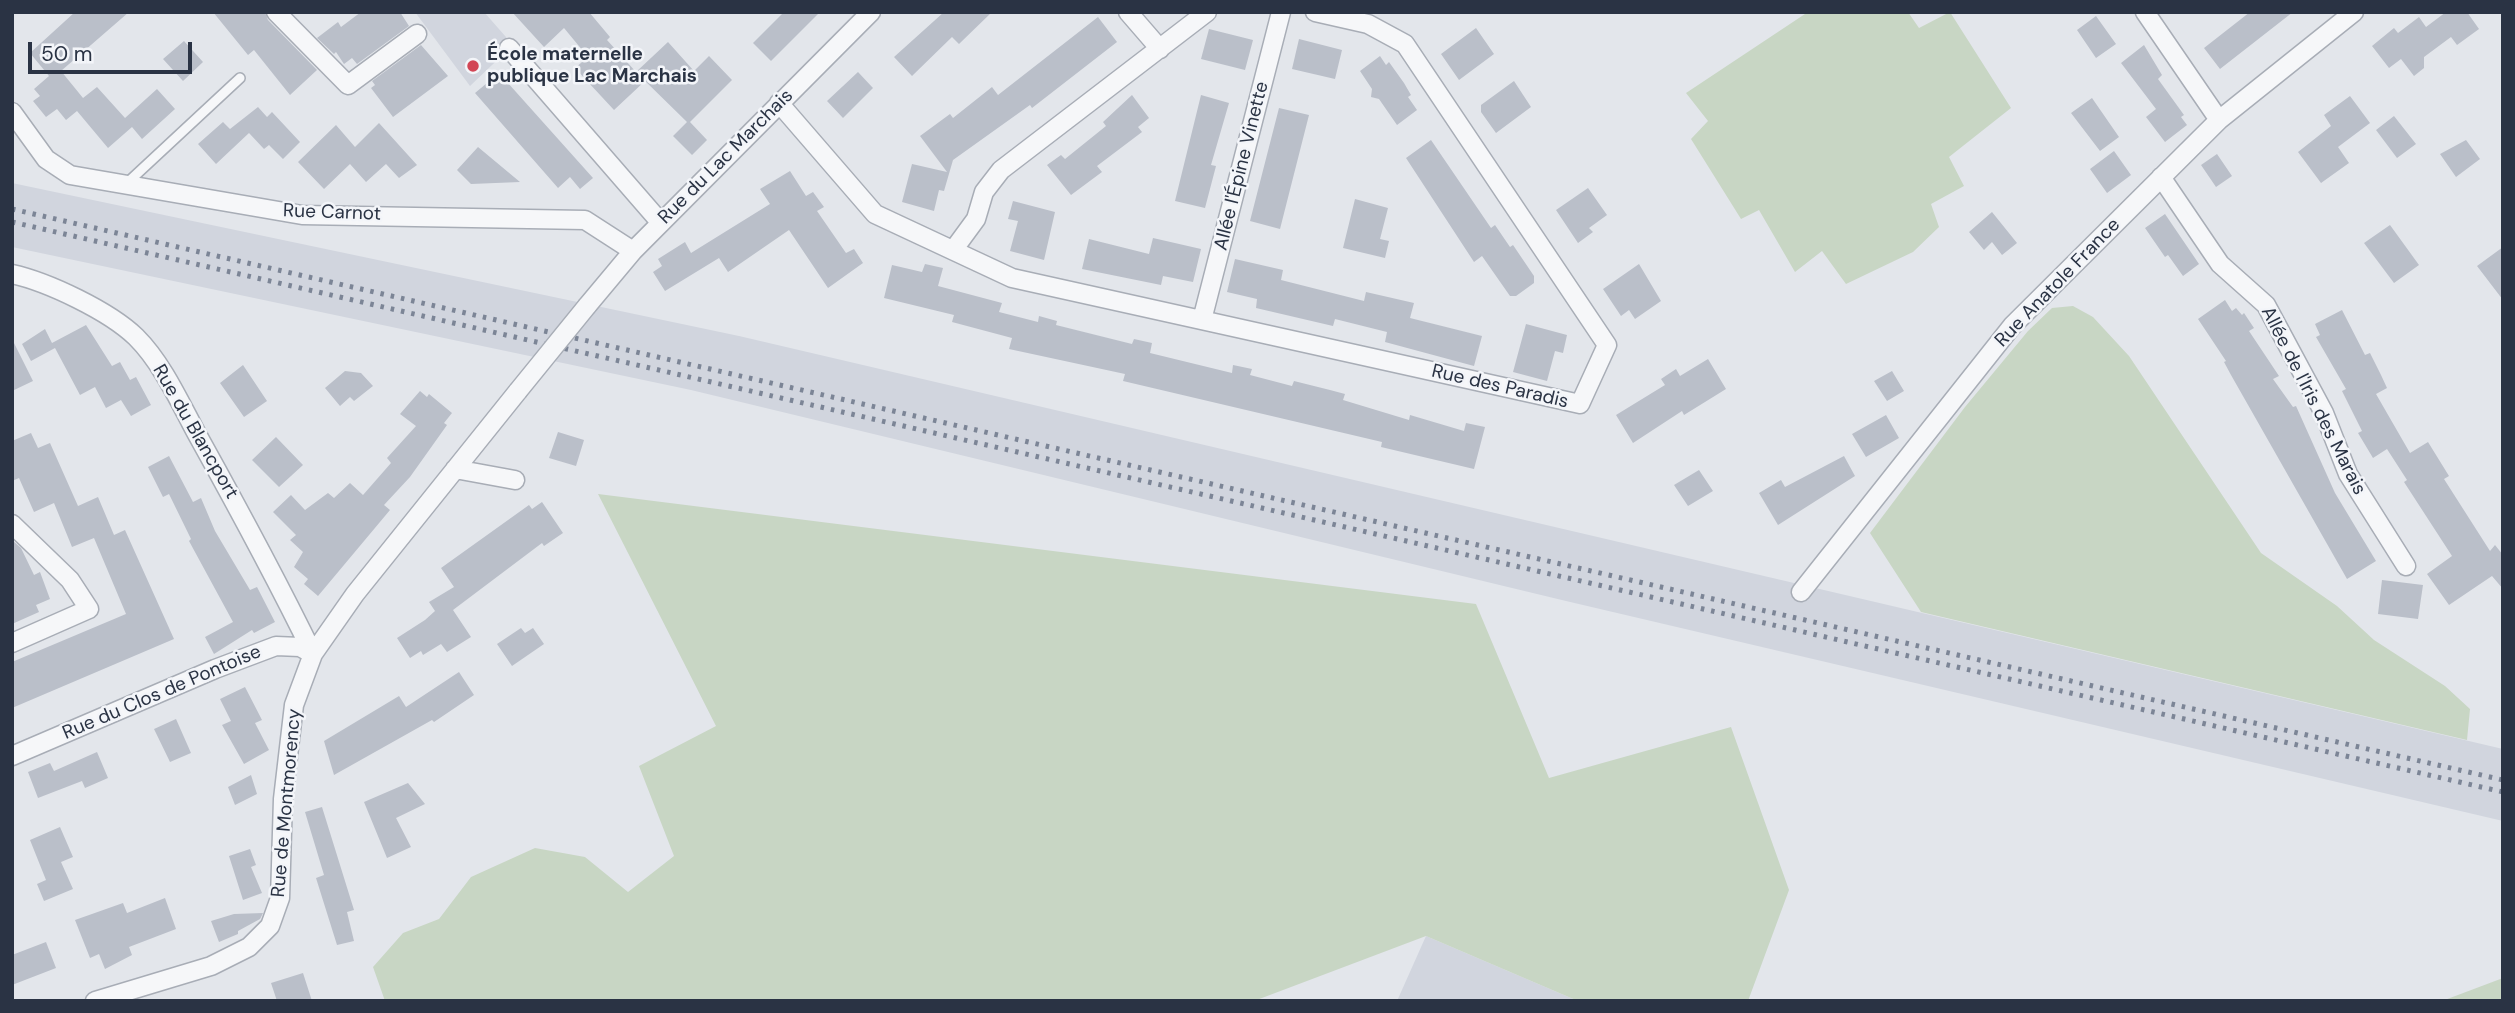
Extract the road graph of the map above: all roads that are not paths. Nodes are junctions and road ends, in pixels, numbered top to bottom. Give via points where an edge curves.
1 (276, 12) edge
2 (871, 12) edge
3 (1128, 12) edge
4 (1208, 12) edge
5 (1282, 12) edge
6 (1315, 12) edge
7 (2145, 12) edge
8 (2354, 12) edge
9 (417, 34) dead end
10 (509, 48) dead end
11 (1160, 49) junction
12 (240, 78) dead end
13 (779, 103) junction
14 (12, 112) edge
15 (2219, 120) junction
16 (2161, 177) junction
17 (125, 185) junction
18 (661, 223) junction
19 (954, 250) junction
20 (633, 251) junction
21 (12, 274) edge
22 (1202, 320) junction
23 (518, 391) joint
24 (455, 469) junction
25 (515, 480) dead end
26 (12, 524) edge
27 (2406, 566) dead end
28 (1801, 592) dead end
29 (12, 643) edge
30 (313, 654) junction
31 (12, 756) edge
32 (96, 1001) edge

1 - 9 street via 348,85
2 - 13 street, Rue du Lac Marchais
3 - 11 street
4 - 11 street
5 - 22 street, Allée l'Épine Vinette
6 - 22 street, Rue des Paradis via 1368,24 1405,44 1607,345 1580,404
7 - 15 street
8 - 15 street, Rue Anatole France
10 - 18 street
11 - 19 street via 1001,170 984,192 976,219
12 - 17 lane
13 - 18 street, Rue du Lac Marchais
13 - 19 street, Rue des Paradis via 875,214
14 - 17 street, Rue Carnot via 46,159 70,175
15 - 16 street, Rue Anatole France
16 - 27 street, Allée de l'Iris des Marais via 2220,264 2266,305 2324,413 2348,474
16 - 28 street, Rue Anatole France via 2012,326
17 - 20 street, Rue Carnot via 302,215 585,219
18 - 20 street, Rue du Lac Marchais
19 - 22 street, Rue des Paradis via 1012,278
20 - 23 street, Rue du Lac Marchais, bridge
21 - 30 street, Rue du Blancport via 87,304 134,335 158,364
23 - 24 street, Rue de Montmorency
24 - 25 street
24 - 30 street, Rue de Montmorency
26 - 29 street via 70,580 89,609
30 - 31 street, Rue du Clos de Pontoise via 275,646
30 - 32 street, Rue de Montmorency via 294,705 283,799 280,898 270,926 249,947 211,965

